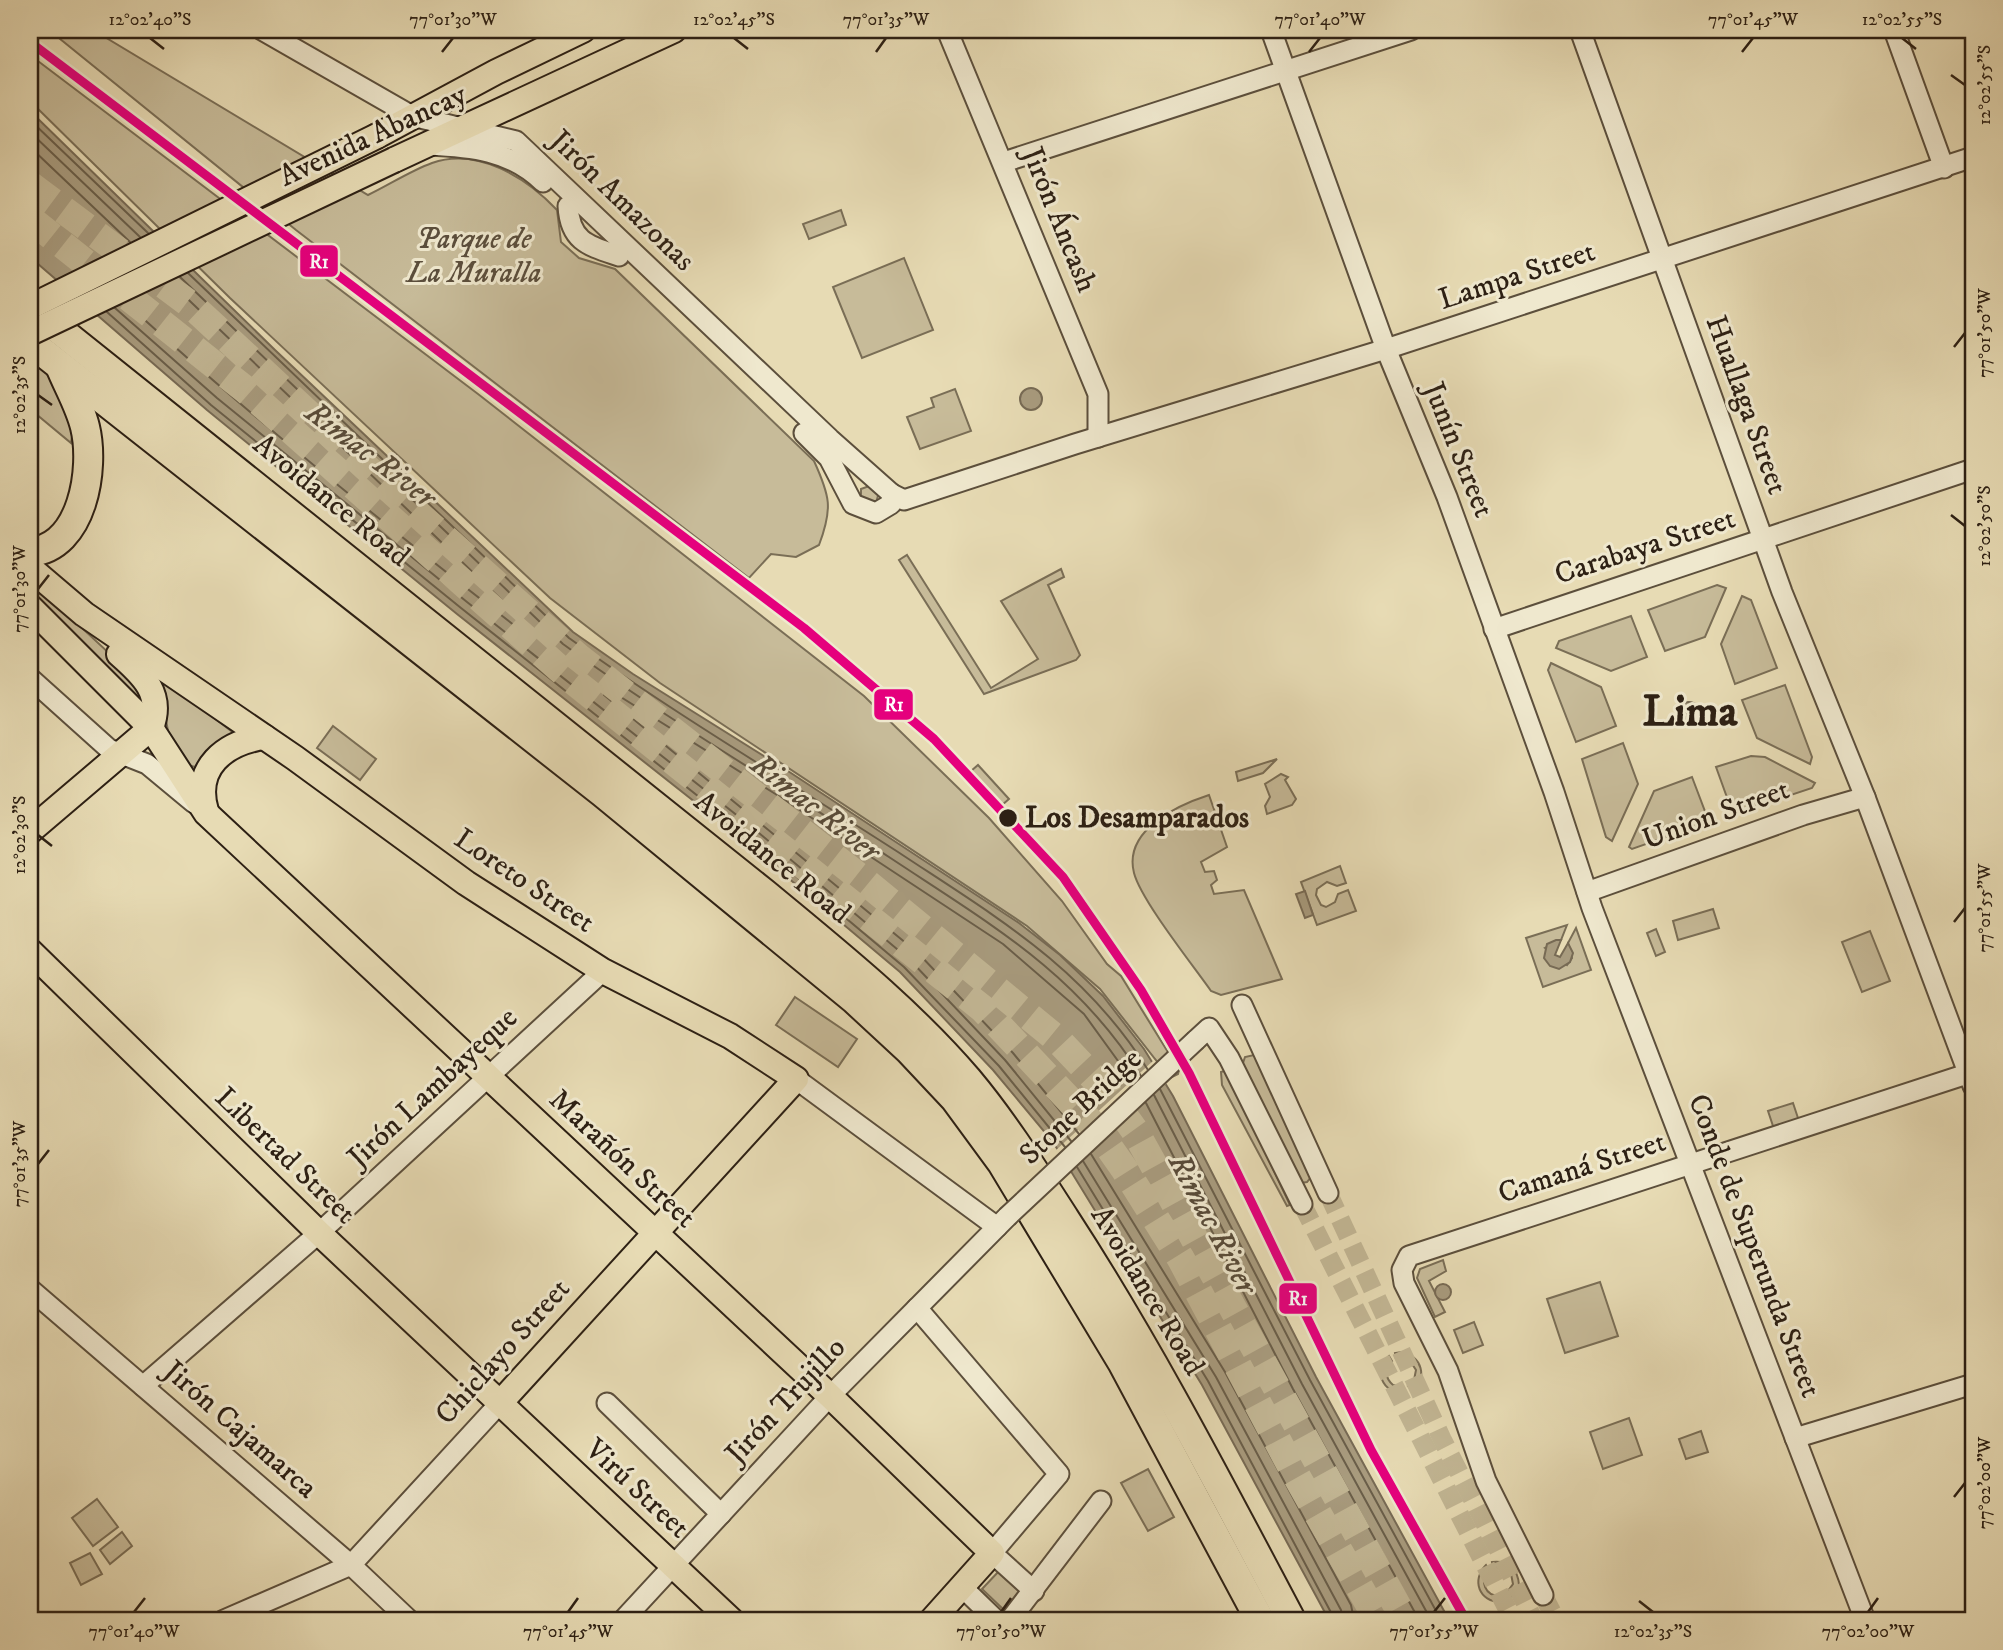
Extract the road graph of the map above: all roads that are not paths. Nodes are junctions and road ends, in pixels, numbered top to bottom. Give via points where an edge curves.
1 (262, 30) edge
2 (583, 30) edge
3 (674, 30) edge
4 (947, 30) edge
5 (1271, 30) edge
6 (1411, 30) edge
7 (1580, 30) edge
8 (1894, 30) edge
9 (1286, 71) junction
10 (412, 116) junction
11 (466, 128) junction
12 (423, 145) junction
13 (1973, 157) edge
14 (1004, 162) junction
15 (1944, 168) junction
16 (1663, 260) junction
17 (30, 307) edge
18 (30, 333) edge
19 (30, 342) edge
20 (1387, 349) junction
21 (59, 364) junction
22 (1098, 394) junction
23 (1125, 429) junction
24 (1098, 437) junction
25 (1973, 470) edge
26 (869, 475) junction
27 (846, 492) junction
28 (892, 494) junction
29 (913, 500) joint
30 (1763, 540) junction
31 (30, 552) edge
32 (30, 568) edge
33 (30, 607) edge
34 (84, 614) junction
35 (1494, 629) junction
36 (30, 678) edge
37 (151, 728) junction
38 (264, 737) junction
39 (121, 754) junction
40 (1865, 797) junction
41 (206, 813) junction
42 (30, 831) edge
43 (1587, 892) junction
44 (30, 951) edge
45 (603, 971) junction
46 (1242, 1005) dead end
47 (1972, 1077) edge
48 (488, 1078) junction
49 (796, 1079) junction
50 (1691, 1164) junction
51 (1328, 1194) tunnel mouth
52 (1302, 1204) tunnel mouth
53 (1002, 1222) junction
54 (655, 1231) junction
55 (318, 1233) junction
56 (30, 1289) edge
57 (917, 1308) junction
58 (1973, 1384) edge
59 (143, 1386) junction
60 (830, 1396) junction
61 (500, 1403) junction
62 (607, 1403) dead end
63 (1796, 1438) junction
64 (1101, 1501) dead end
65 (721, 1514) junction
66 (992, 1553) junction
67 (351, 1565) junction
68 (673, 1566) junction
69 (962, 1587) junction
70 (1034, 1591) junction
71 (1543, 1595) tunnel mouth
72 (1256, 1615) edge
73 (224, 1620) edge
74 (409, 1620) edge
75 (623, 1620) edge
76 (732, 1620) edge
77 (932, 1620) edge
78 (996, 1620) edge
79 (1010, 1620) edge
80 (1291, 1620) edge
81 (1865, 1620) edge

1 - 10 street, Jirón Amazonas
2 - 10 main road, Avenida Abancay
3 - 11 main road, Avenida Abancay
4 - 14 street, Jirón Áncash
5 - 9 street, Junín Street
6 - 9 street
7 - 16 street, Huallaga Street
8 - 15 street
9 - 14 street
9 - 20 street, Junín Street
10 - 11 street, Jirón Amazonas
10 - 17 main road, Avenida Abancay, bridge
11 - 12 main road, Avenida Abancay
11 - 26 street, Jirón Amazonas via 516,141
12 - 18 main road, Avenida Abancay, bridge
12 - 27 street, Jirón Amazonas via 478,148 505,156 537,176 821,449
13 - 15 street, Lampa Street
14 - 22 street, Jirón Áncash
15 - 16 street, Lampa Street
16 - 20 street, Lampa Street
16 - 30 street, Huallaga Street
17 - 80 highway, Avoidance Road via 765,894 925,1032 1017,1144 1095,1264 1146,1347
19 - 21 highway, Avoidance Road
20 - 23 street, Lampa Street
20 - 35 street, Junín Street
21 - 31 highway via 84,425 88,475 69,528 56,543
21 - 72 highway, Avoidance Road via 603,793 855,1000 909,1050 955,1099 1002,1163 1122,1362
22 - 23 street via 1111,417
22 - 24 street, Jirón Áncash
23 - 24 street, Lampa Street
24 - 29 street, Lampa Street
25 - 30 street, Carabaya Street
26 - 27 street via 855,479
26 - 28 street, Jirón Amazonas
27 - 28 street, Jirón Amazonas via 853,504 876,513 891,504
28 - 29 street, Jirón Amazonas
30 - 35 street, Carabaya Street
30 - 40 street, Huallaga Street
32 - 34 main road, Loreto Street
33 - 37 main road
34 - 37 main road via 109,646 146,679 155,701
34 - 38 main road, Loreto Street
35 - 43 street, Junín Street
36 - 39 street via 109,749
37 - 39 main road
37 - 41 main road
38 - 41 main road via 245,740 217,756 203,782
38 - 45 main road, Loreto Street via 466,883
39 - 41 street via 150,766
39 - 42 main road
40 - 43 street, Union Street
40 - 47 street, Huallaga Street
41 - 48 main road, Marañón Street
43 - 50 street, Conde de Superunda Street
44 - 55 main road, Libertad Street
45 - 48 street, Jirón Lambayeque
45 - 49 main road, Loreto Street via 730,1036
46 - 51 street
47 - 50 street, Camaná Street
48 - 54 main road, Marañón Street
48 - 55 street, Jirón Lambayeque
49 - 53 street, Loreto Street
49 - 54 main road, Chiclayo Street
50 - 63 street, Conde de Superunda Street
50 - 71 street, Camaná Street via 1409,1256 1402,1270 1404,1283 1448,1371 1486,1481
52 - 53 street, Stone Bridge, bridge via 1229,1058 1203,1034
53 - 57 street, Jirón Trujillo
54 - 60 main road, Marañón Street
54 - 61 main road, Chiclayo Street
55 - 59 street, Jirón Lambayeque
55 - 61 main road, Libertad Street
56 - 59 street, Jirón Cajamarca
57 - 60 street, Jirón Trujillo
57 - 66 street via 1059,1474
58 - 63 street
59 - 67 street, Jirón Cajamarca
60 - 65 street, Jirón Trujillo
60 - 66 main road, Marañón Street
61 - 67 street, Chiclayo Street
61 - 68 main road, Virú Street
62 - 65 street
63 - 81 street, Conde de Superunda Street
64 - 70 street
65 - 68 street, Jirón Trujillo
66 - 69 main road
66 - 70 street
67 - 73 street, Chiclayo Street
67 - 74 street, Jirón Cajamarca
68 - 75 street, Jirón Trujillo
68 - 76 main road, Virú Street
69 - 77 main road
69 - 78 street
70 - 79 street

